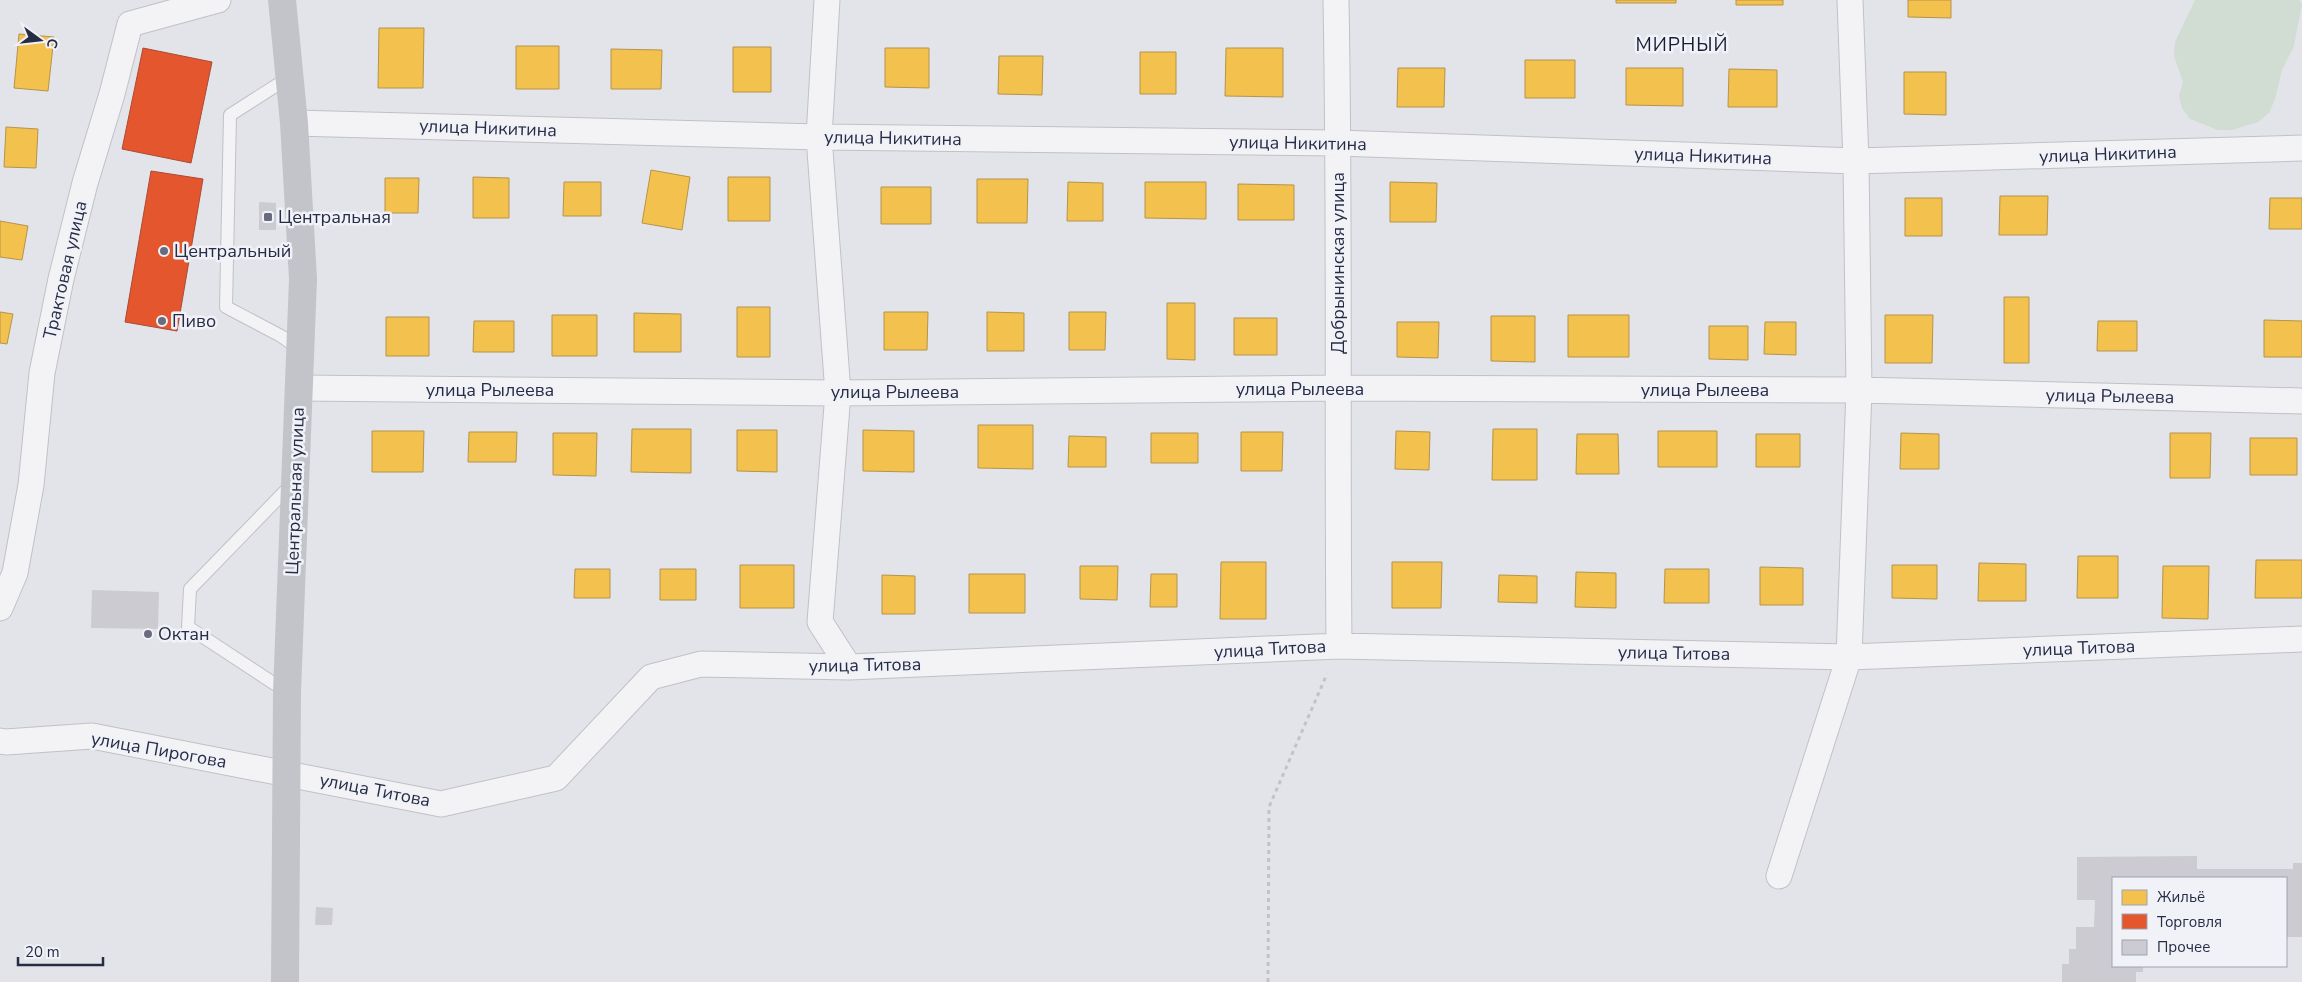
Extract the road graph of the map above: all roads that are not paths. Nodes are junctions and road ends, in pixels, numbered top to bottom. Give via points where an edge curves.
1 (218, 0) edge
2 (282, 0) edge
3 (827, 0) edge
4 (1336, 0) edge
5 (1850, 0) edge
6 (288, 78) junction
7 (294, 123) junction
8 (819, 137) junction
9 (1338, 143) junction
10 (2302, 148) edge
11 (1856, 161) junction
12 (301, 350) junction
13 (299, 388) junction
14 (1337, 388) junction
15 (1859, 390) junction
16 (838, 393) junction
17 (2302, 401) edge
18 (296, 479) junction
19 (0, 608) edge
20 (2302, 639) edge
21 (1339, 646) junction
22 (1849, 657) junction
23 (849, 667) junction
24 (288, 692) junction
25 (0, 741) edge
26 (288, 773) junction
27 (1779, 876) dead end
28 (285, 982) edge

1 - 19 street, Трактовая улица via 130,24 61,279 42,373 31,485 15,573
2 - 6 street, Центральная улица
3 - 8 street
4 - 9 street, Добрынинская улица
5 - 11 street
6 - 7 street, Центральная улица
6 - 12 lane via 230,115 226,307
7 - 8 street, улица Никитина
7 - 12 street, Центральная улица via 303,270
8 - 9 street, улица Никитина
8 - 16 street
9 - 11 street, улица Никитина
9 - 14 street, Добрынинская улица
10 - 11 street, улица Никитина
11 - 15 street
12 - 13 street, Центральная улица
13 - 16 street, улица Рылеева
13 - 18 street, Центральная улица
14 - 15 street, улица Рылеева
14 - 16 street, улица Рылеева
14 - 21 street, Добрынинская улица
15 - 17 street, улица Рылеева
15 - 22 street
16 - 23 street via 820,622
18 - 24 street, Центральная улица
18 - 24 lane via 190,589 188,626
20 - 22 street, улица Титова
21 - 22 street, улица Титова
21 - 23 street, улица Титова
22 - 27 street
23 - 26 street, улица Титова via 701,664 651,677 556,778 441,804
24 - 26 street, Центральная улица
25 - 26 street, улица Пирогова via 92,736
26 - 28 street, Центральная улица

